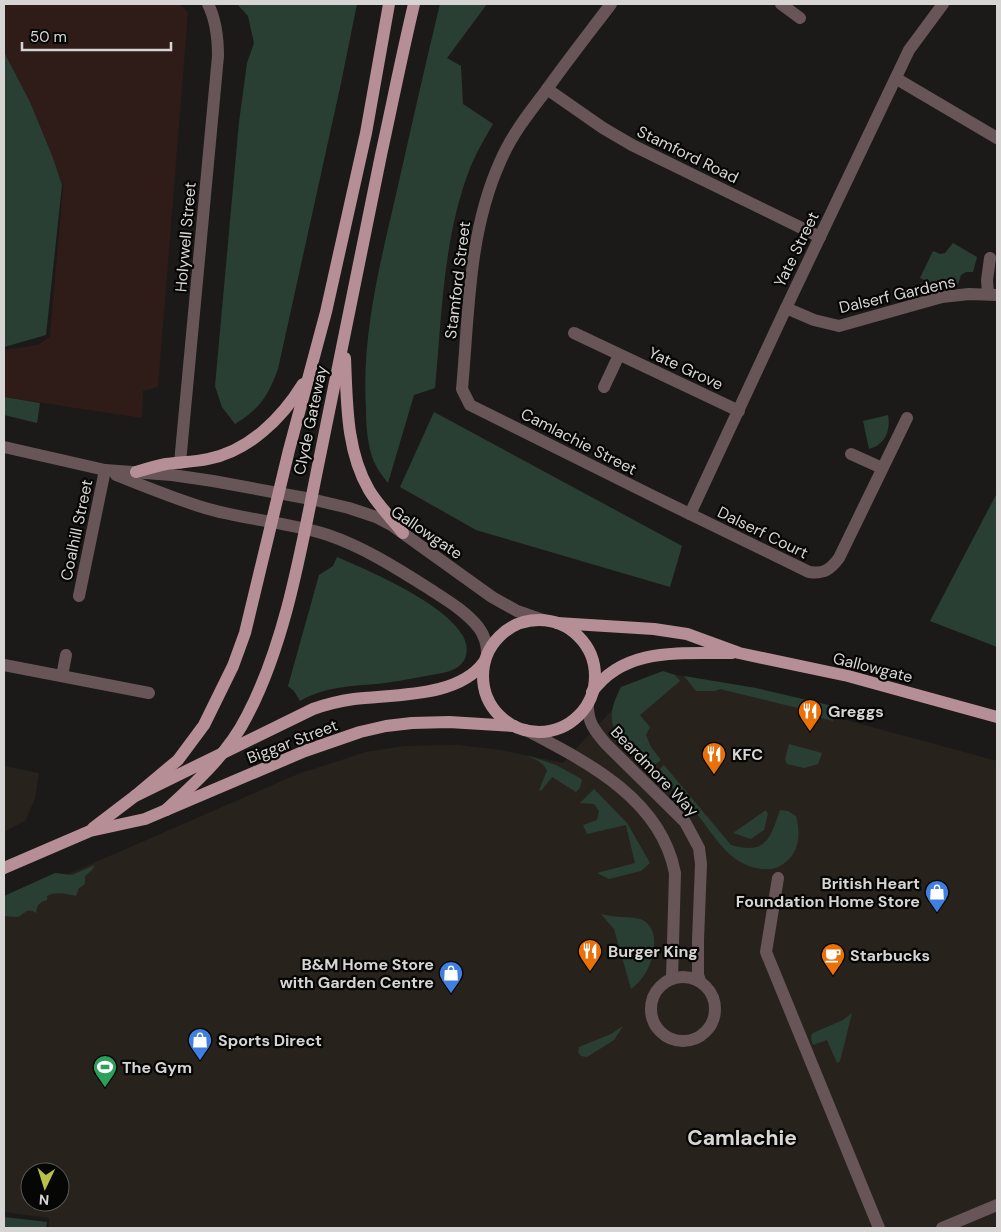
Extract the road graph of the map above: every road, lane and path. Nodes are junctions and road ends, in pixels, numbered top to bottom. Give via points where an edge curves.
1 (389, 4) edge
2 (414, 4) edge
3 (611, 4) edge
4 (781, 4) edge
5 (943, 4) edge
6 (210, 9) edge
7 (800, 18) dead end
8 (897, 79) junction
9 (547, 89) junction
10 (997, 138) edge
11 (820, 237) junction
12 (990, 258) dead end
13 (993, 295) edge
14 (786, 308) junction
15 (574, 334) dead end
16 (345, 335) junction
17 (619, 355) junction
18 (309, 375) junction
19 (604, 387) dead end
20 (462, 389) joint
21 (738, 411) junction
22 (907, 418) dead end
23 (4, 447) edge
24 (851, 454) dead end
25 (180, 463) junction
26 (882, 468) junction
27 (105, 470) junction
28 (136, 472) junction
29 (279, 493) junction
30 (311, 499) junction
31 (690, 514) junction
32 (272, 522) junction
33 (304, 529) junction
34 (403, 532) junction
35 (79, 596) dead end
36 (543, 620) junction
37 (557, 623) junction
38 (739, 653) junction
39 (66, 655) dead end
40 (486, 658) junction
41 (4, 665) edge
42 (62, 676) junction
43 (149, 693) dead end
44 (590, 697) junction
45 (997, 717) edge
46 (514, 726) junction
47 (526, 730) junction
48 (223, 753) junction
49 (135, 796) junction
50 (166, 810) junction
51 (90, 831) junction
52 (4, 868) edge
53 (778, 878) dead end
54 (672, 978) junction
55 (700, 982) junction
56 (997, 1205) edge
57 (879, 1228) edge
58 (942, 1228) edge

1 - 18 main road, Clyde Gateway via 366,133
2 - 16 main road, Clyde Gateway
3 - 9 street, Stamford Street
4 - 7 street
5 - 8 street, Yate Street via 909,50
6 - 25 street, Holywell Street via 217,35 218,56
8 - 10 street
8 - 11 street, Yate Street
9 - 11 street, Stamford Road via 632,145
9 - 20 street, Stamford Street via 515,132 500,161 479,222
11 - 14 street, Yate Street
12 - 13 street, Dalserf Gardens via 987,280
13 - 14 street, Dalserf Gardens via 942,297 839,326
14 - 21 street, Yate Street
15 - 17 street, Yate Grove
16 - 30 main road, Clyde Gateway
16 - 34 main road via 347,412 354,451 370,491
17 - 19 street
17 - 21 street, Yate Grove
18 - 25 main road via 277,419 254,438 221,456
18 - 29 main road, Clyde Gateway
20 - 31 street, Camlachie Street via 470,405
21 - 31 street, Yate Street
22 - 26 street, Dalserf Court
23 - 27 street, Gallowgate
24 - 26 street
25 - 28 main road
26 - 31 street, Dalserf Court via 839,558 826,571 818,573 809,572
27 - 28 street, Gallowgate
27 - 32 street, Gallowgate via 165,495
27 - 35 street, Coalhill Street
28 - 29 street, Gallowgate via 213,480
29 - 30 street, Gallowgate
29 - 32 main road, Clyde Gateway
30 - 33 main road, Clyde Gateway
30 - 34 street, Gallowgate via 376,517
32 - 33 street, Gallowgate
32 - 49 main road, Clyde Gateway via 245,633 220,694 189,748 166,772
33 - 40 street, Gallowgate via 356,546 448,601 479,628 485,640
33 - 48 main road, Clyde Gateway via 279,637 267,673 247,716
34 - 36 street, Gallowgate via 492,597
36 - 37 main road
36 - 40 main road via 527,621 502,633
37 - 38 main road, Gallowgate via 687,634
37 - 44 main road via 578,635 588,650 595,676
38 - 44 main road, Gallowgate via 653,655 614,670
38 - 45 main road, Gallowgate via 848,676
39 - 42 street
40 - 46 main road via 483,679 487,697 502,718
40 - 48 main road, Biggar Street via 473,674 447,686 326,704
41 - 42 street
42 - 43 street
44 - 47 main road via 576,717 564,725 538,732
44 - 55 street, Beardmore Way via 590,722 595,730 685,822 699,848
46 - 47 main road
46 - 50 main road, Biggar Street via 412,723 369,730 305,751
47 - 54 street via 619,785 648,815 660,835 675,873
48 - 49 main road, Biggar Street
48 - 50 main road, Clyde Gateway
49 - 51 main road, Biggar Street
50 - 51 main road, Biggar Street via 145,819
51 - 52 main road, Biggar Street
53 - 57 street via 766,952
54 - 55 street via 682,976
54 - 55 street via 656,991 650,1011 657,1030 675,1041 695,1040 711,1027 716,1007 708,988
56 - 58 street

